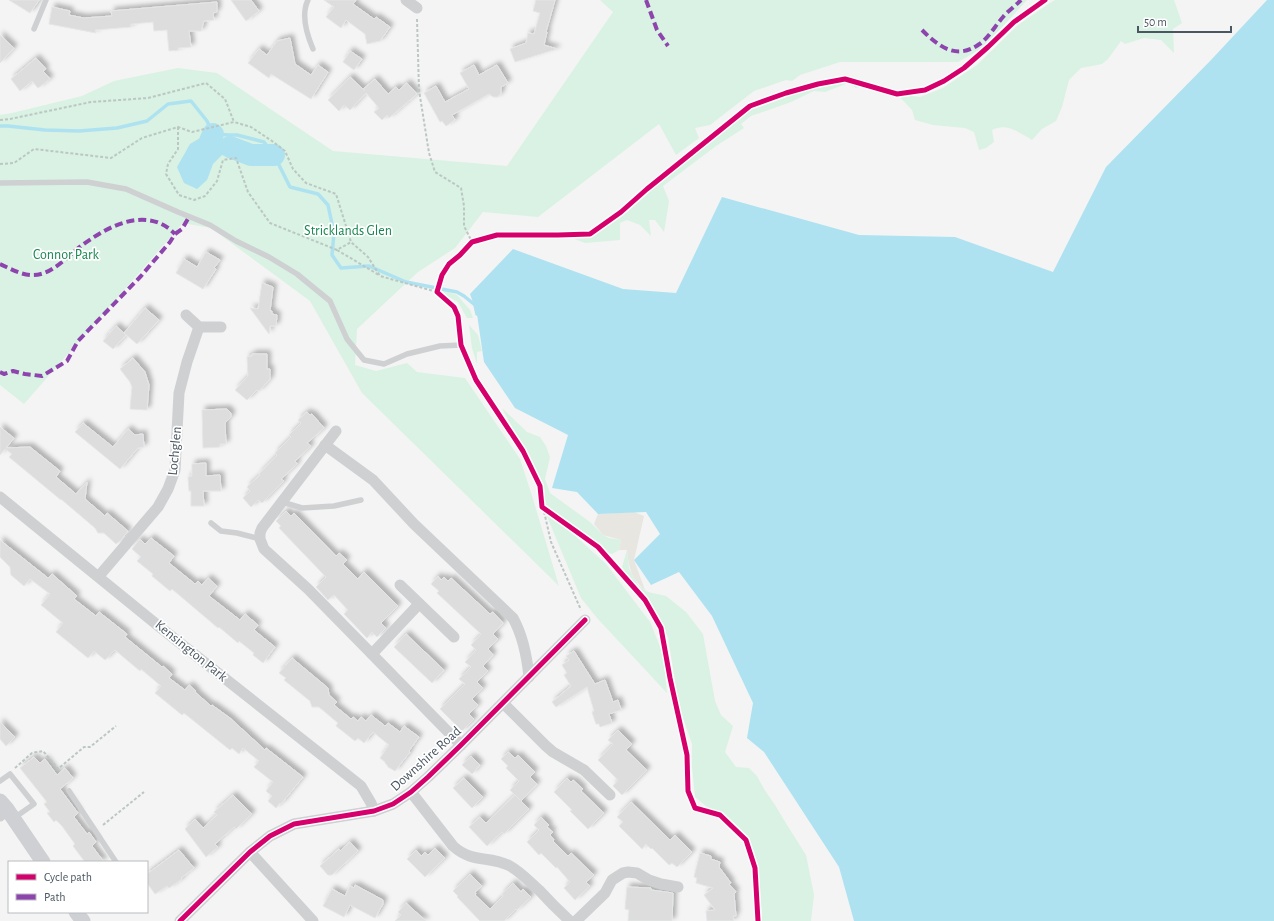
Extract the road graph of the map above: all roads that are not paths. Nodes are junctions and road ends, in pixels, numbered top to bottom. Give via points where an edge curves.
1 (46, 0) edge
2 (308, 0) edge
3 (406, 0) edge
4 (417, 8) road end
5 (34, 29) dead end
6 (313, 49) dead end
7 (0, 183) edge
8 (186, 315) dead end
9 (199, 327) junction
10 (221, 327) dead end
11 (461, 345) road end
12 (336, 431) dead end
13 (325, 445) junction
14 (0, 497) edge
15 (361, 500) dead end
16 (281, 502) junction
17 (210, 523) dead end
18 (260, 539) junction
19 (99, 576) junction
20 (400, 584) dead end
21 (419, 604) junction
22 (585, 620) road end
23 (454, 637) dead end
24 (372, 654) junction
25 (529, 677) junction
26 (503, 703) junction
27 (461, 745) junction
28 (0, 781) edge
29 (69, 791) dead end
30 (411, 792) junction
31 (610, 795) dead end
32 (5, 811) edge
33 (374, 811) junction
34 (250, 852) junction
35 (42, 861) edge
36 (115, 861) edge
37 (678, 887) dead end
38 (180, 921) edge
39 (313, 921) edge
40 (570, 921) edge
41 (576, 921) edge

1 - 5 lane
2 - 6 lane via 305,15
3 - 4 street
7 - 11 lane via 87,182 126,189 210,225 298,274 330,301 347,340 364,360 384,364 407,354 440,346
8 - 9 street
9 - 10 street
9 - 19 street, Lochglen via 179,393 172,481 158,507
12 - 13 street
13 - 16 street
13 - 25 street via 373,480 414,524 513,618 524,644
14 - 19 street, Kensington Park
15 - 16 lane via 334,506 302,508
16 - 18 street via 262,528
17 - 18 lane via 221,531
18 - 24 street via 268,553 308,589
19 - 33 street, Kensington Park via 361,786
20 - 21 street
21 - 23 street
21 - 24 street
22 - 25 street, Downshire Road
24 - 27 street
25 - 26 street, Downshire Road
26 - 27 street, Downshire Road
26 - 31 street via 546,746 584,770
27 - 30 street, Downshire Road
28 - 32 lane via 10,774 34,804
29 - 36 lane
30 - 33 street, Downshire Road via 393,804
30 - 40 street via 458,850 470,857 512,867
32 - 35 street
33 - 34 street, Downshire Road via 294,824 270,836
34 - 38 street, Downshire Road
34 - 39 street
37 - 41 street via 649,880 637,873 623,873 612,880 605,893

